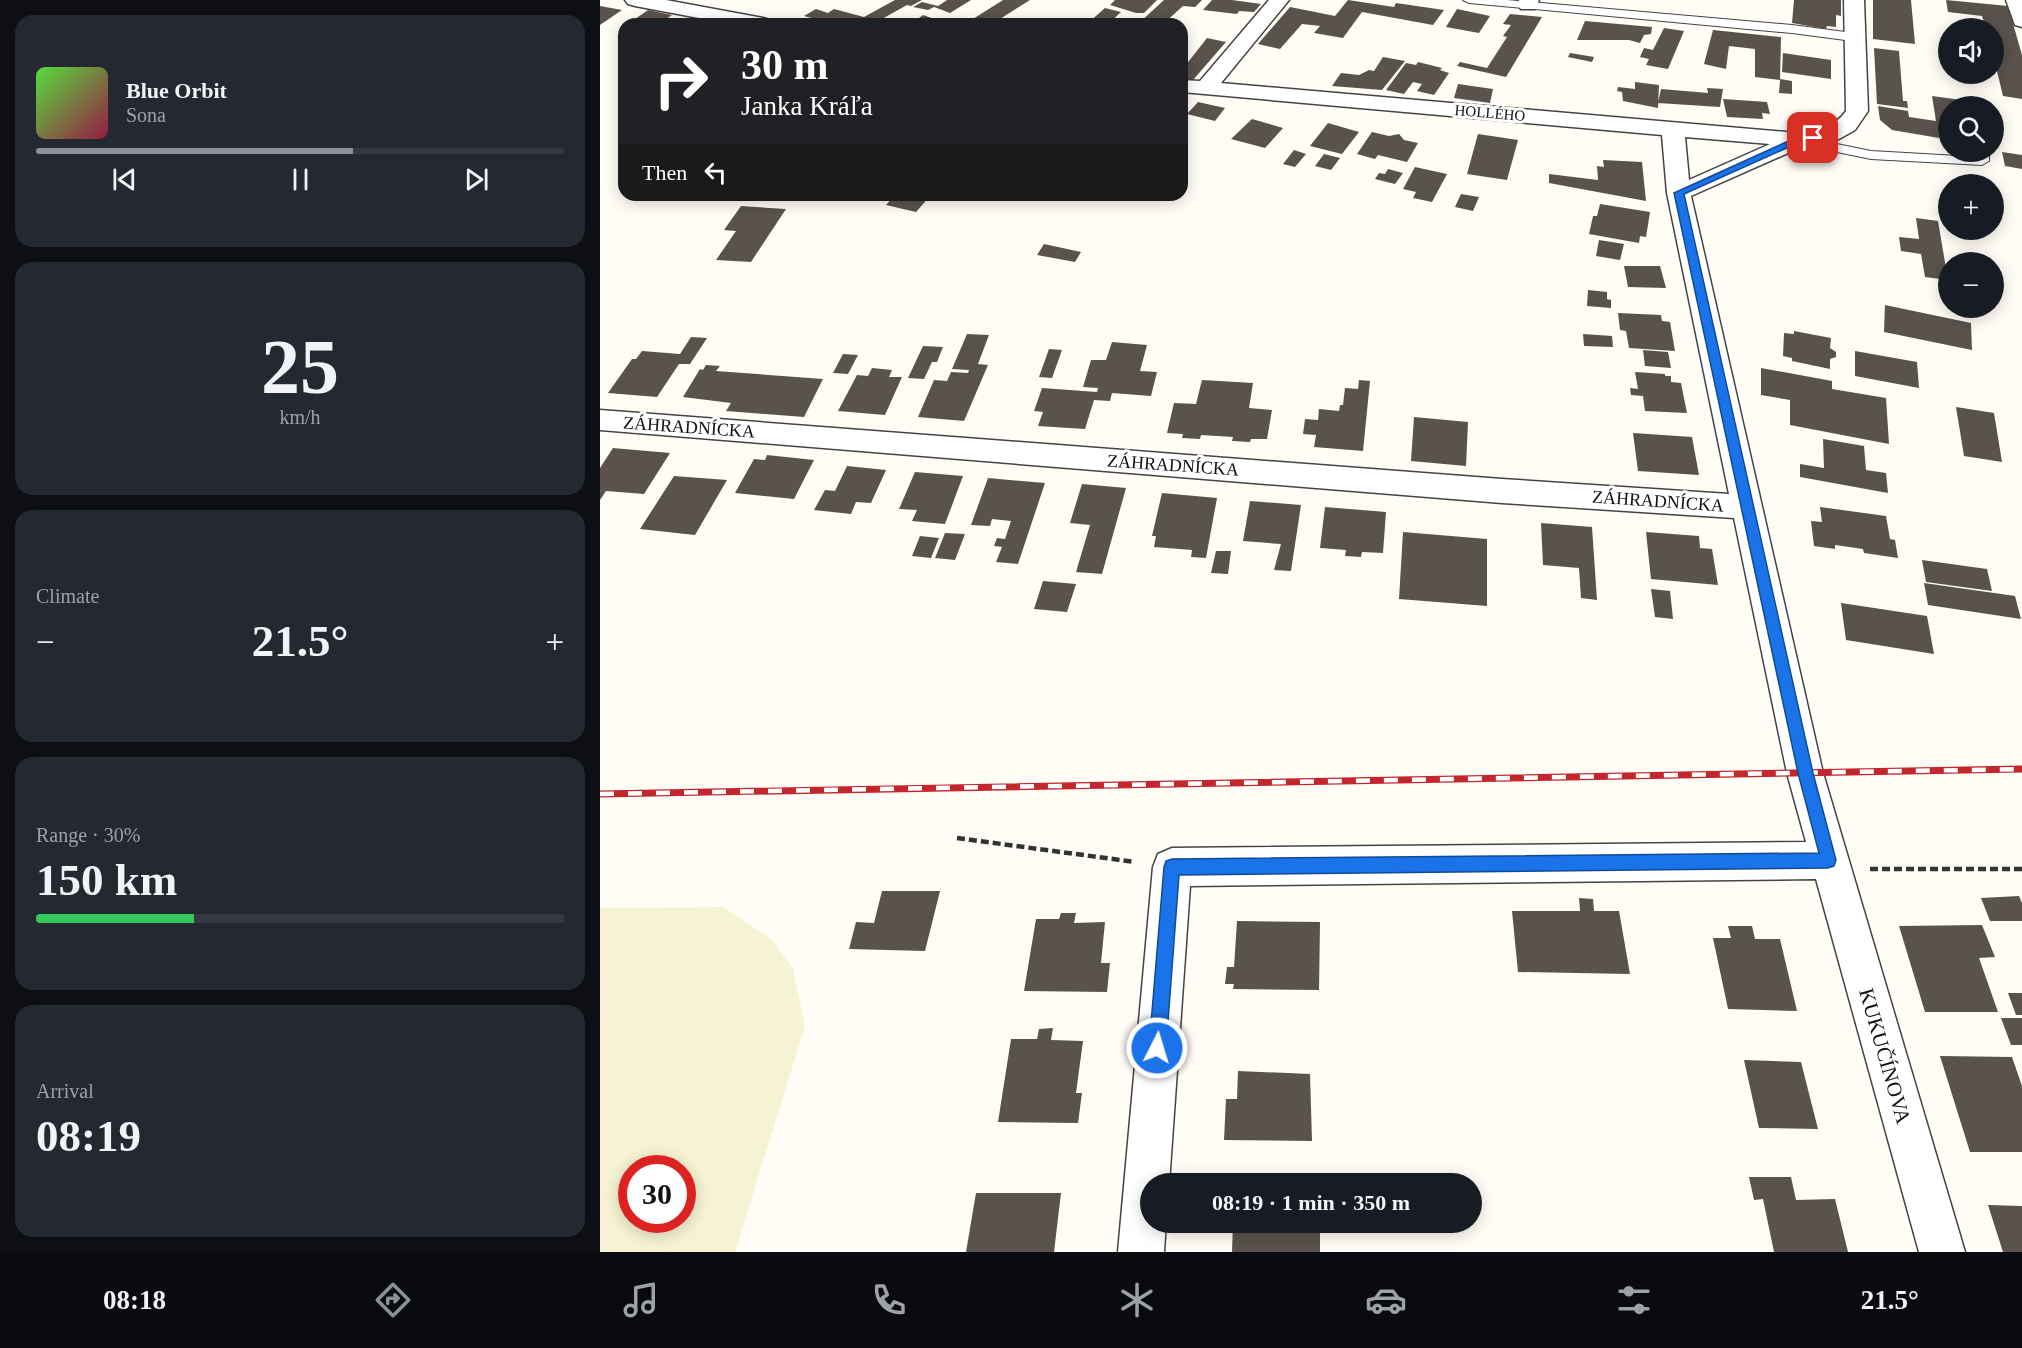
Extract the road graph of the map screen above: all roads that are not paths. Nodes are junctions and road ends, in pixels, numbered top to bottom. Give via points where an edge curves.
1 (634, 0) edge
2 (1279, 0) edge
3 (1469, 0) edge
4 (1854, 0) edge
5 (2016, 0) edge
6 (1528, 2) edge
7 (731, 18) edge
8 (2022, 21) edge
9 (1853, 38) junction
10 (1188, 87) edge
11 (1205, 89) junction
12 (1673, 129) junction
13 (1798, 140) junction
14 (1938, 158) edge
15 (1679, 193) junction
16 (600, 420) edge
17 (1746, 507) junction
18 (1828, 860) junction
19 (1141, 1252) edge
20 (1942, 1252) edge

1 - 7 street
2 - 11 street
3 - 6 lane
4 - 9 street, HOLLÉHO
5 - 8 street
6 - 9 lane
9 - 13 street, HOLLÉHO via 1857,111 1847,125 1831,134
10 - 11 street, HOLLÉHO
11 - 12 street, HOLLÉHO
12 - 13 street, HOLLÉHO
12 - 15 street
13 - 14 lane via 1882,155
13 - 15 street, HOLLÉHO
15 - 17 street
16 - 17 street, ZÁHRADNÍCKA
17 - 18 street, KUKUČÍNOVA
18 - 19 street via 1172,867
18 - 20 street, KUKUČÍNOVA

